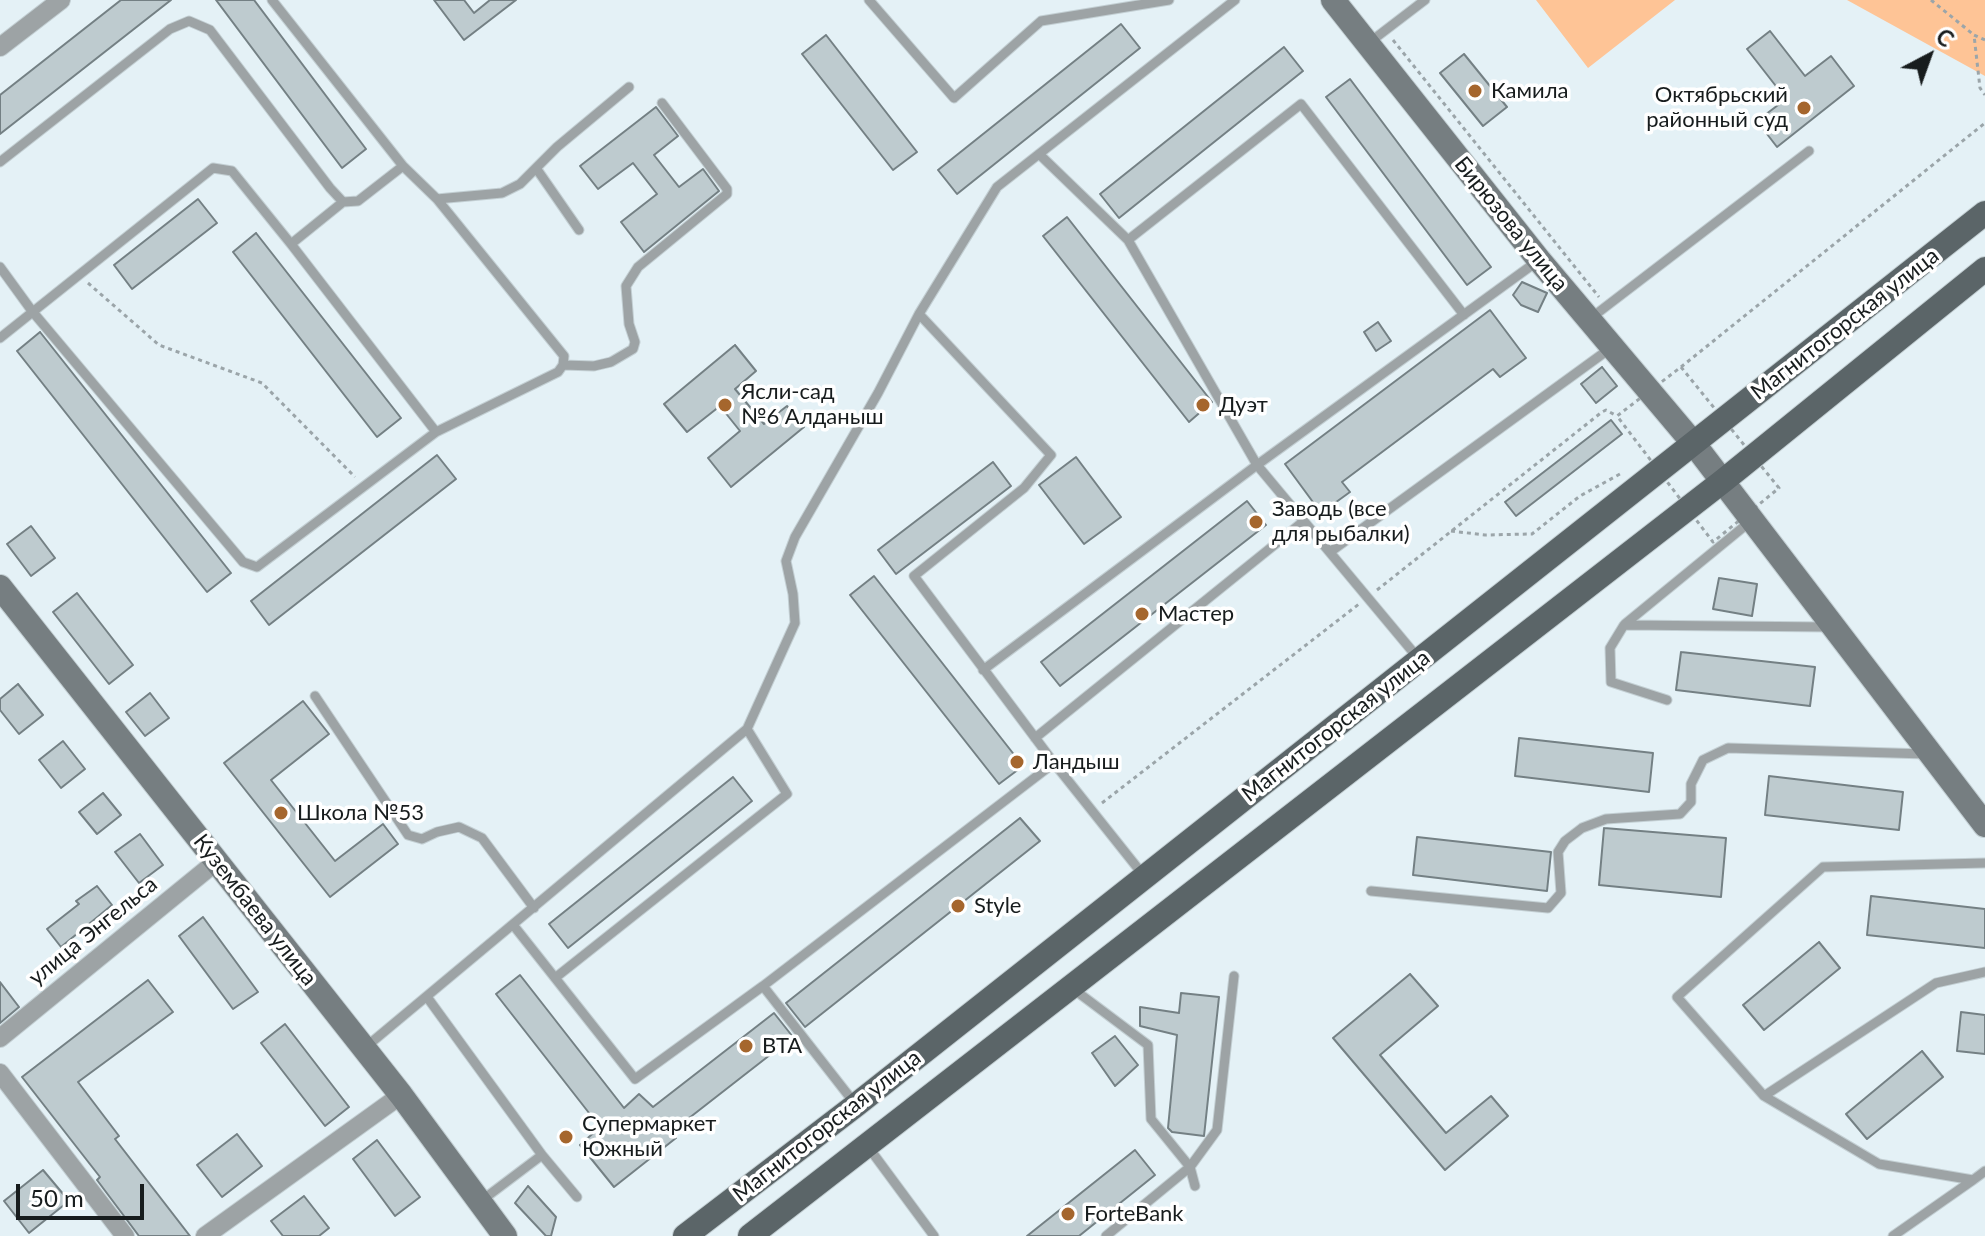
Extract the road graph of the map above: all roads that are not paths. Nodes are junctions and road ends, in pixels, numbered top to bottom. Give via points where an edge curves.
1 (61, 0) edge
2 (272, 0) edge
3 (869, 0) edge
4 (1169, 0) edge
5 (1235, 0) edge
6 (1333, 0) edge
7 (1425, 0) edge
8 (1376, 37) junction
9 (0, 47) edge
10 (629, 87) dead end
11 (662, 103) dead end
12 (1809, 151) dead end
13 (1039, 154) junction
14 (0, 162) edge
15 (403, 166) junction
16 (536, 168) junction
17 (437, 199) junction
18 (343, 202) junction
19 (1985, 213) edge
20 (579, 230) dead end
21 (1128, 240) junction
22 (291, 244) junction
23 (1539, 260) junction
24 (0, 267) edge
25 (1985, 269) edge
26 (32, 311) junction
27 (1597, 313) junction
28 (919, 314) junction
29 (1464, 315) junction
30 (0, 338) edge
31 (1612, 347) junction
32 (563, 365) junction
33 (436, 432) junction
34 (1694, 444) junction
35 (1257, 465) junction
36 (1723, 481) junction
37 (1752, 520) junction
38 (1304, 521) junction
39 (1330, 552) junction
40 (0, 587) edge
41 (1624, 625) junction
42 (1831, 627) junction
43 (1419, 660) junction
44 (983, 670) junction
45 (315, 696) dead end
46 (1667, 700) dead end
47 (747, 729) junction
48 (1035, 738) junction
49 (1930, 754) junction
50 (1054, 763) junction
51 (1985, 825) edge
52 (217, 861) junction
53 (1985, 863) edge
54 (1145, 877) junction
55 (1371, 891) dead end
56 (534, 908) junction
57 (514, 926) junction
58 (1985, 972) edge
59 (1234, 976) dead end
60 (555, 978) junction
61 (763, 986) junction
62 (1070, 987) junction
63 (427, 997) junction
64 (0, 1038) edge
65 (364, 1049) junction
66 (0, 1073) edge
67 (401, 1095) junction
68 (1764, 1096) junction
69 (856, 1105) junction
70 (867, 1145) junction
71 (542, 1155) junction
72 (1190, 1167) junction
73 (1985, 1171) edge
74 (1973, 1180) junction
75 (1195, 1186) dead end
76 (577, 1197) dead end
77 (478, 1203) junction
78 (125, 1236) edge
79 (205, 1236) edge
80 (505, 1236) edge
81 (685, 1236) edge
82 (750, 1236) edge
83 (934, 1236) edge
84 (1106, 1236) edge
85 (1893, 1236) edge

1 - 9 street
2 - 15 lane
3 - 4 lane via 954,98 1041,21
5 - 13 lane
6 - 8 street, Бирюзова улица
7 - 8 lane
8 - 23 street, Бирюзова улица
10 - 16 lane
11 - 32 lane via 727,194 638,267 626,286 633,349 594,366
12 - 27 lane
13 - 21 lane
13 - 28 lane via 997,187
14 - 18 lane via 170,29 189,21 210,30
15 - 17 lane
15 - 18 lane via 358,201
16 - 17 lane via 502,193
16 - 20 lane
17 - 32 lane via 564,356
18 - 22 lane
19 - 34 main road, Магнитогорская улица
21 - 29 lane via 1301,104
21 - 35 lane
22 - 26 lane via 232,171 213,168
22 - 33 lane
23 - 27 street, Бирюзова улица
23 - 29 lane
24 - 26 lane
25 - 36 main road, Магнитогорская улица
26 - 30 lane
26 - 33 lane via 243,562 257,567
27 - 31 street, Бирюзова улица
28 - 44 lane via 1051,455 1024,488 914,576
28 - 47 lane via 795,537 786,561 795,623
29 - 35 lane
31 - 34 street, Бирюзова улица
31 - 39 lane
32 - 33 lane
34 - 36 street, Бирюзова улица
34 - 43 main road, Магнитогорская улица
35 - 38 lane
35 - 44 lane
36 - 37 street
36 - 62 main road, Магнитогорская улица
37 - 41 lane
37 - 42 street
38 - 39 lane
38 - 48 lane
39 - 43 lane
40 - 52 street, Кузембаева улица
41 - 42 lane
41 - 46 lane via 1610,648 1611,682
42 - 49 street
43 - 54 main road, Магнитогорская улица
44 - 48 lane
45 - 56 lane via 408,835 422,839 459,827 482,838
47 - 56 lane
47 - 60 lane via 787,794
48 - 50 lane
49 - 51 street
49 - 55 lane via 1728,748 1703,760 1691,784 1691,802 1680,814 1606,819 1565,841 1558,852 1561,893 1548,908
50 - 54 lane
50 - 61 lane
52 - 64 street, улица Энгельса
52 - 65 street, Кузембаева улица
53 - 68 lane via 1823,867 1677,997
54 - 69 main road, Магнитогорская улица
56 - 57 lane
57 - 60 lane
57 - 63 lane
58 - 68 lane via 1936,983
59 - 72 lane via 1217,1130
60 - 61 lane via 635,1079
61 - 69 lane
62 - 70 main road, Магнитогорская улица
62 - 72 lane via 1148,1045 1151,1119
63 - 65 lane
63 - 71 lane
65 - 67 street, Кузембаева улица
66 - 78 street
67 - 77 street, Кузембаева улица
67 - 79 street
68 - 74 lane via 1879,1164
69 - 81 main road, Магнитогорская улица
70 - 82 main road, Магнитогорская улица
70 - 83 lane
71 - 76 lane
71 - 77 lane
72 - 75 lane
72 - 84 lane
73 - 74 lane
74 - 85 lane
77 - 80 street, Кузембаева улица

